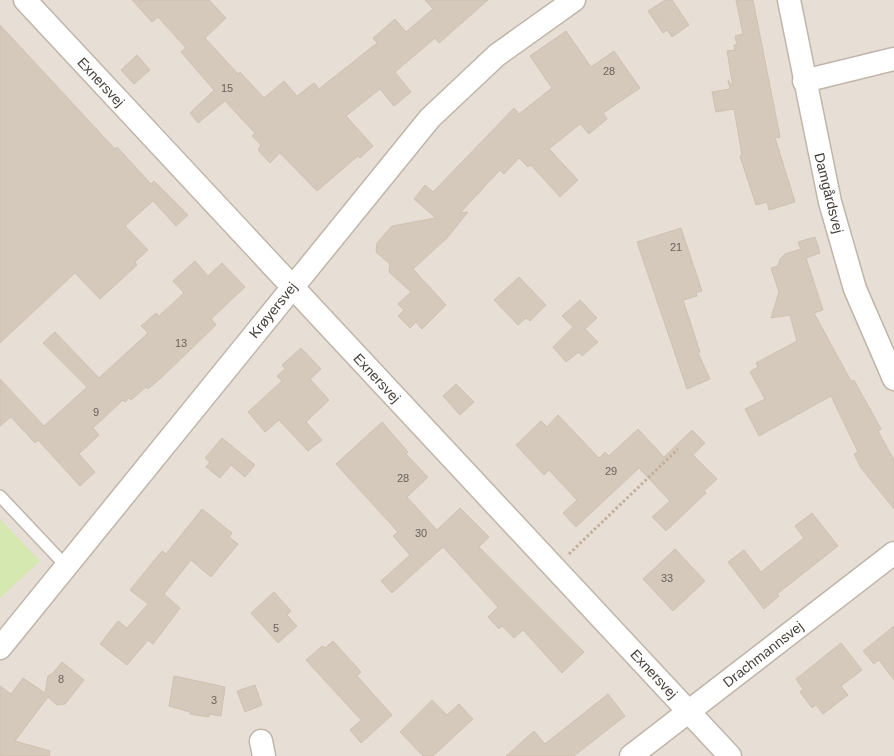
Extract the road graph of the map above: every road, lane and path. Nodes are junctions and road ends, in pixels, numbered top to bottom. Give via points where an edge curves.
1 (25, 0) edge
2 (574, 0) edge
3 (789, 0) edge
4 (894, 59) edge
5 (804, 82) junction
6 (292, 286) junction
7 (894, 378) edge
8 (678, 449) dead end
9 (0, 496) edge
10 (894, 553) edge
11 (66, 566) junction
12 (554, 568) junction
13 (0, 648) edge
14 (688, 712) junction
15 (631, 756) edge
16 (730, 756) edge

1 - 6 street, Exnersvej
2 - 6 street, Krøyersvej via 497,55 430,118
3 - 5 street, Damgårdsvej
4 - 5 street
5 - 7 street, Damgårdsvej via 830,202 855,289
6 - 11 street, Krøyersvej
6 - 12 street, Exnersvej
8 - 12 path
9 - 11 lane
10 - 14 street, Drachmannsvej
11 - 13 street, Krøyersvej
12 - 14 street, Exnersvej
14 - 15 street, Drachmannsvej
14 - 16 street, Exnersvej

